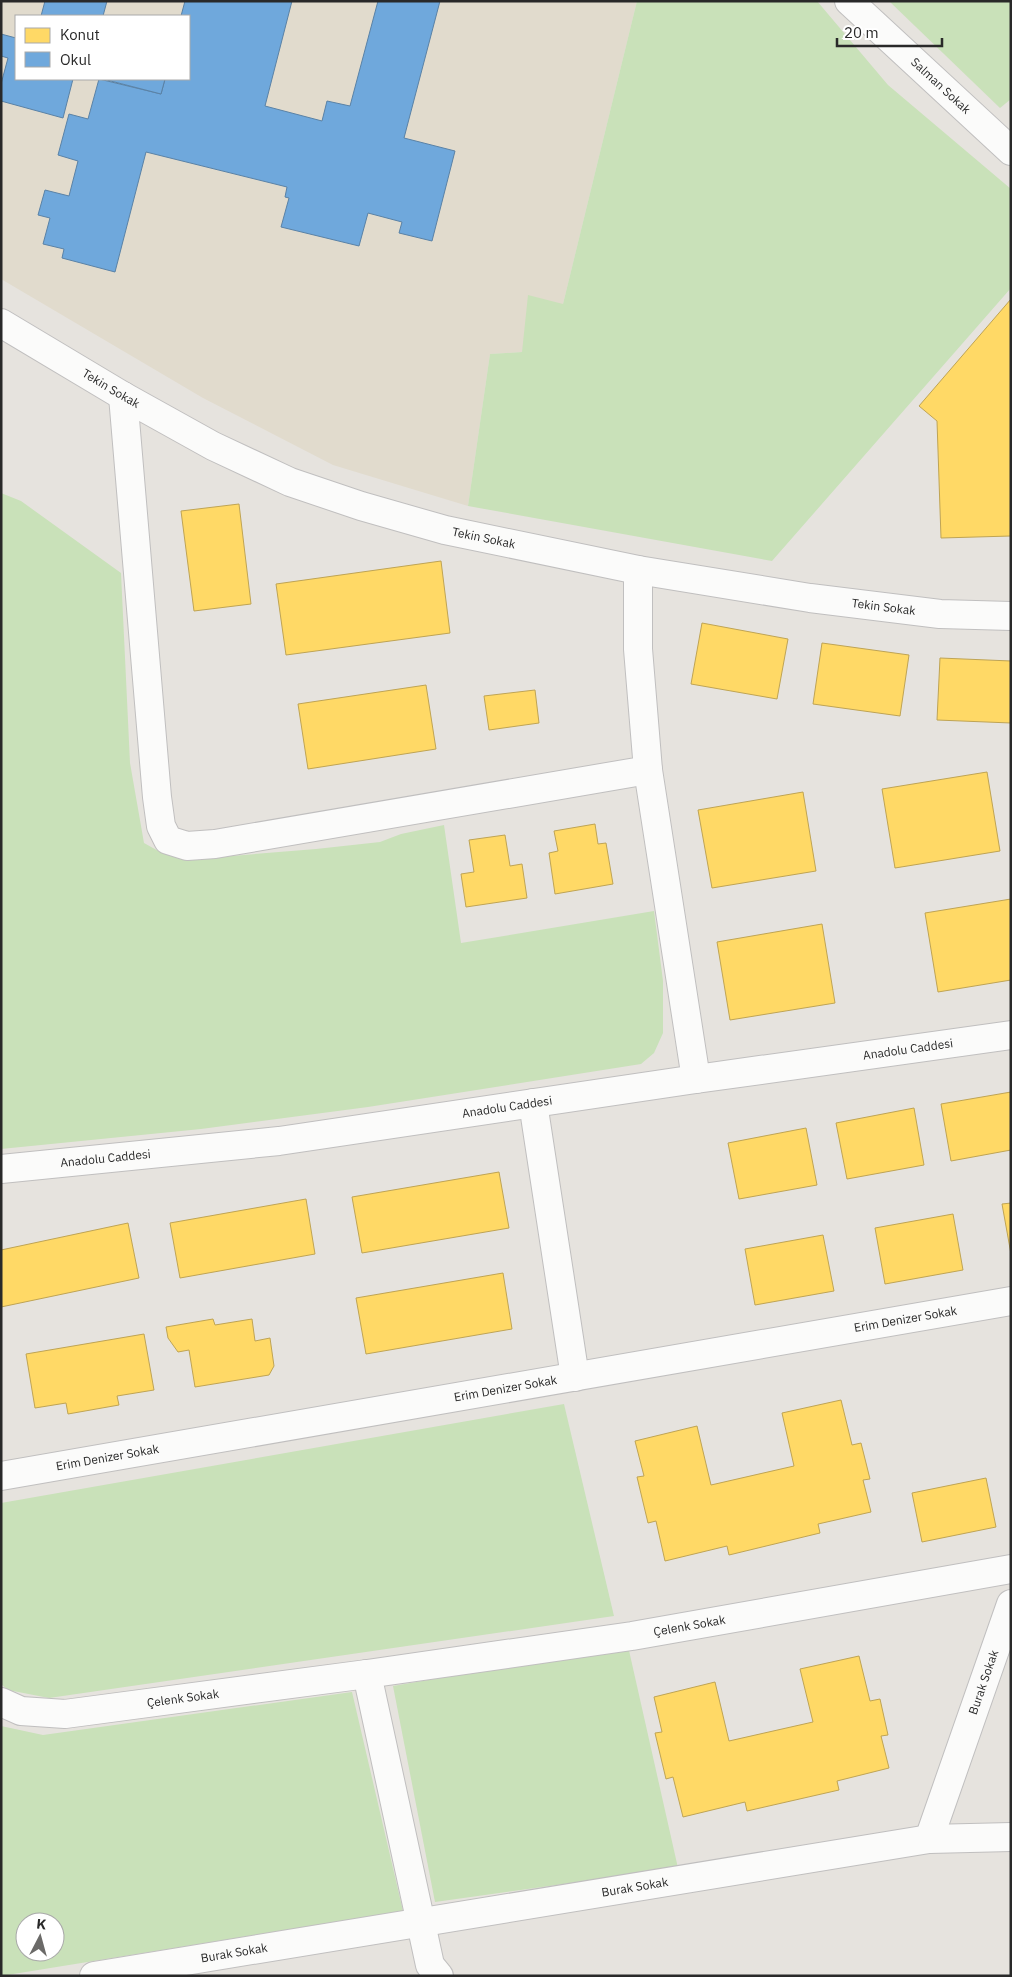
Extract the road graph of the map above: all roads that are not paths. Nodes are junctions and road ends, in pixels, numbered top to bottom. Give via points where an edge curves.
1 (849, 1) edge
2 (1006, 138) edge
3 (1, 323) edge
4 (123, 396) junction
5 (638, 570) junction
6 (1011, 616) edge
7 (648, 770) junction
8 (1011, 1035) edge
9 (696, 1079) junction
10 (533, 1103) junction
11 (1, 1169) edge
12 (1011, 1301) edge
13 (575, 1377) junction
14 (1, 1476) edge
15 (1011, 1569) edge
16 (1011, 1604) edge
17 (367, 1674) junction
18 (1, 1702) edge
19 (1011, 1837) edge
20 (929, 1839) junction
21 (420, 1921) junction
22 (94, 1976) edge
23 (439, 1976) edge

1 - 2 street, Salman Sokak
3 - 4 street, Tekin Sokak
4 - 5 street, Tekin Sokak via 213,446 290,482 343,500 445,530
4 - 7 street via 157,797 161,826 168,840 187,846 215,844
5 - 6 street, Tekin Sokak via 810,598 940,614
5 - 7 street via 638,649
7 - 9 street
8 - 9 street, Anadolu Caddesi
9 - 10 street, Anadolu Caddesi
10 - 11 street, Anadolu Caddesi via 279,1141
10 - 13 street
12 - 13 street, Erim Denizer Sokak
13 - 14 street, Erim Denizer Sokak
15 - 17 street, Çelenk Sokak via 632,1636
16 - 20 street, Burak Sokak
17 - 18 street, Çelenk Sokak via 65,1714 21,1711
17 - 21 street
19 - 20 street
20 - 21 street, Burak Sokak
21 - 22 street, Burak Sokak
21 - 23 street via 430,1965

